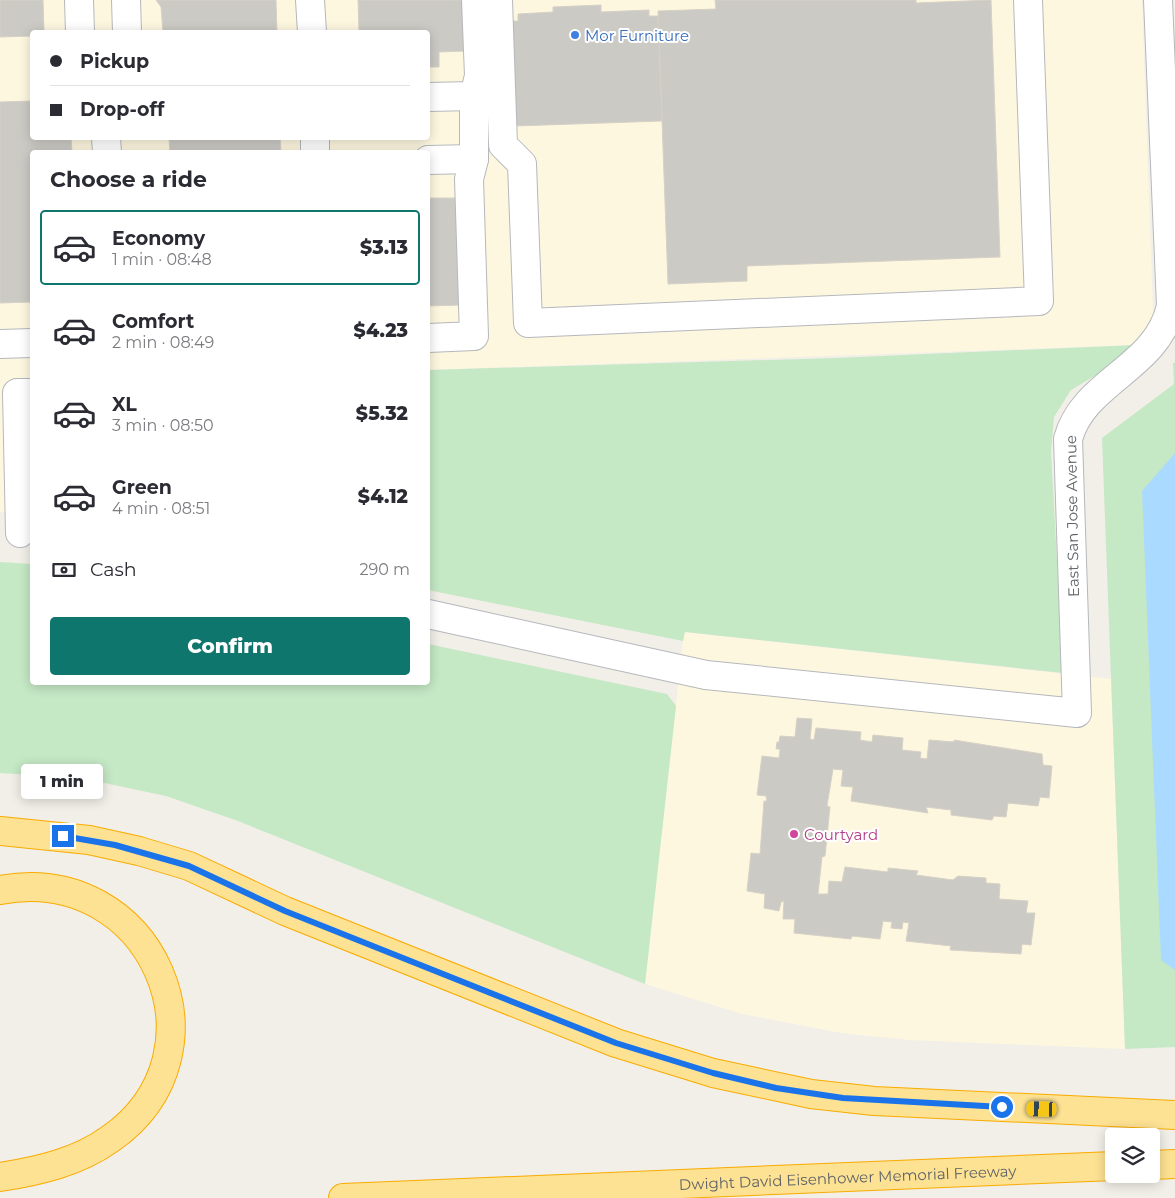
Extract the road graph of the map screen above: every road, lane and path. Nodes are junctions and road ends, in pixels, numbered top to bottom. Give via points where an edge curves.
1 (79, 0) edge
2 (126, 0) edge
3 (310, 0) edge
4 (476, 0) edge
5 (498, 0) edge
6 (1028, 0) edge
7 (1158, 0) edge
8 (80, 30) edge
9 (127, 30) edge
10 (312, 30) edge
11 (474, 96) junction
12 (430, 97) edge
13 (474, 159) junction
14 (430, 160) edge
15 (1171, 216) edge
16 (430, 338) edge
17 (30, 343) edge
18 (0, 344) edge
19 (16, 394) edge
20 (17, 533) edge
21 (430, 614) edge
22 (0, 831) edge
23 (0, 890) edge
24 (1175, 1115) edge
25 (1175, 1164) edge
26 (1160, 1165) edge
27 (1105, 1166) edge
28 (0, 1177) edge
29 (343, 1198) edge

1 - 8 street
2 - 9 street
3 - 10 street
4 - 11 street via 479,76
5 - 6 street via 503,145 522,164 528,323 1039,301
7 - 15 street, East San Jose Avenue
11 - 12 street
11 - 13 street
13 - 14 street
13 - 16 street via 468,179 474,336
15 - 21 street, East San Jose Avenue via 1171,306 1167,322 1160,337 1140,358 1080,410 1068,439 1077,713 706,674
17 - 18 street
19 - 20 street
22 - 24 highway via 89,840 189,866 285,911 616,1043 713,1073 776,1088 858,1100
23 - 28 highway via 32,886 58,889 102,904 123,919 154,960 163,980 170,1020 162,1076 149,1099 124,1128 97,1148 56,1166
25 - 26 highway
27 - 29 highway, Dwight David Eisenhower Memorial Freeway

